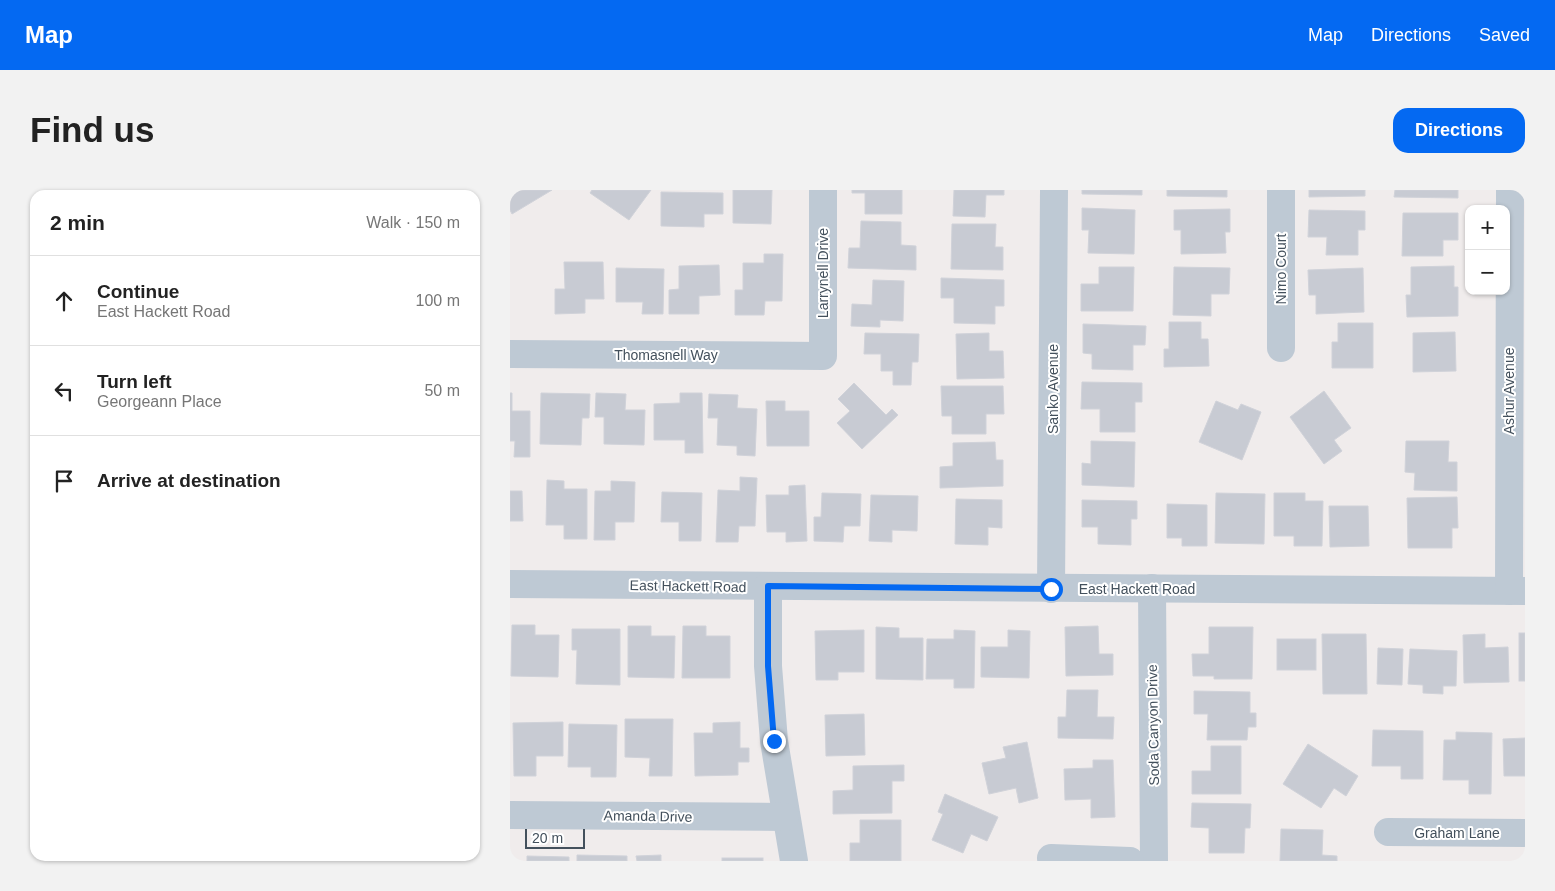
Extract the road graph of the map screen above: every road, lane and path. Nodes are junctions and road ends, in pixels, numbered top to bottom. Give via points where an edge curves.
1 (823, 190) edge
2 (1054, 190) edge
3 (1281, 190) edge
4 (1510, 190) edge
5 (1280, 348) dead end
6 (1517, 350) edge
7 (510, 354) edge
8 (823, 356) joint
9 (510, 584) edge
10 (768, 586) junction
11 (1152, 588) junction
12 (1051, 589) junction
13 (1517, 591) edge
14 (510, 814) edge
15 (785, 817) junction
16 (1388, 832) dead end
17 (1525, 833) edge
18 (1051, 858) dead end
19 (794, 861) edge
20 (1130, 861) edge
21 (1154, 861) edge

1 - 8 street, Larrynell Drive
2 - 12 street, Sanko Avenue
3 - 5 street, Nimo Court
4 - 6 street, Ashur Avenue
6 - 13 street, Ashur Avenue
7 - 8 street, Thomasnell Way
9 - 10 street, East Hackett Road
10 - 12 street, East Hackett Road
10 - 15 street via 770,694
11 - 12 street, East Hackett Road
11 - 13 street, East Hackett Road
11 - 21 street, Soda Canyon Drive
14 - 15 street, Amanda Drive
15 - 19 street
16 - 17 street, Graham Lane
18 - 20 street

